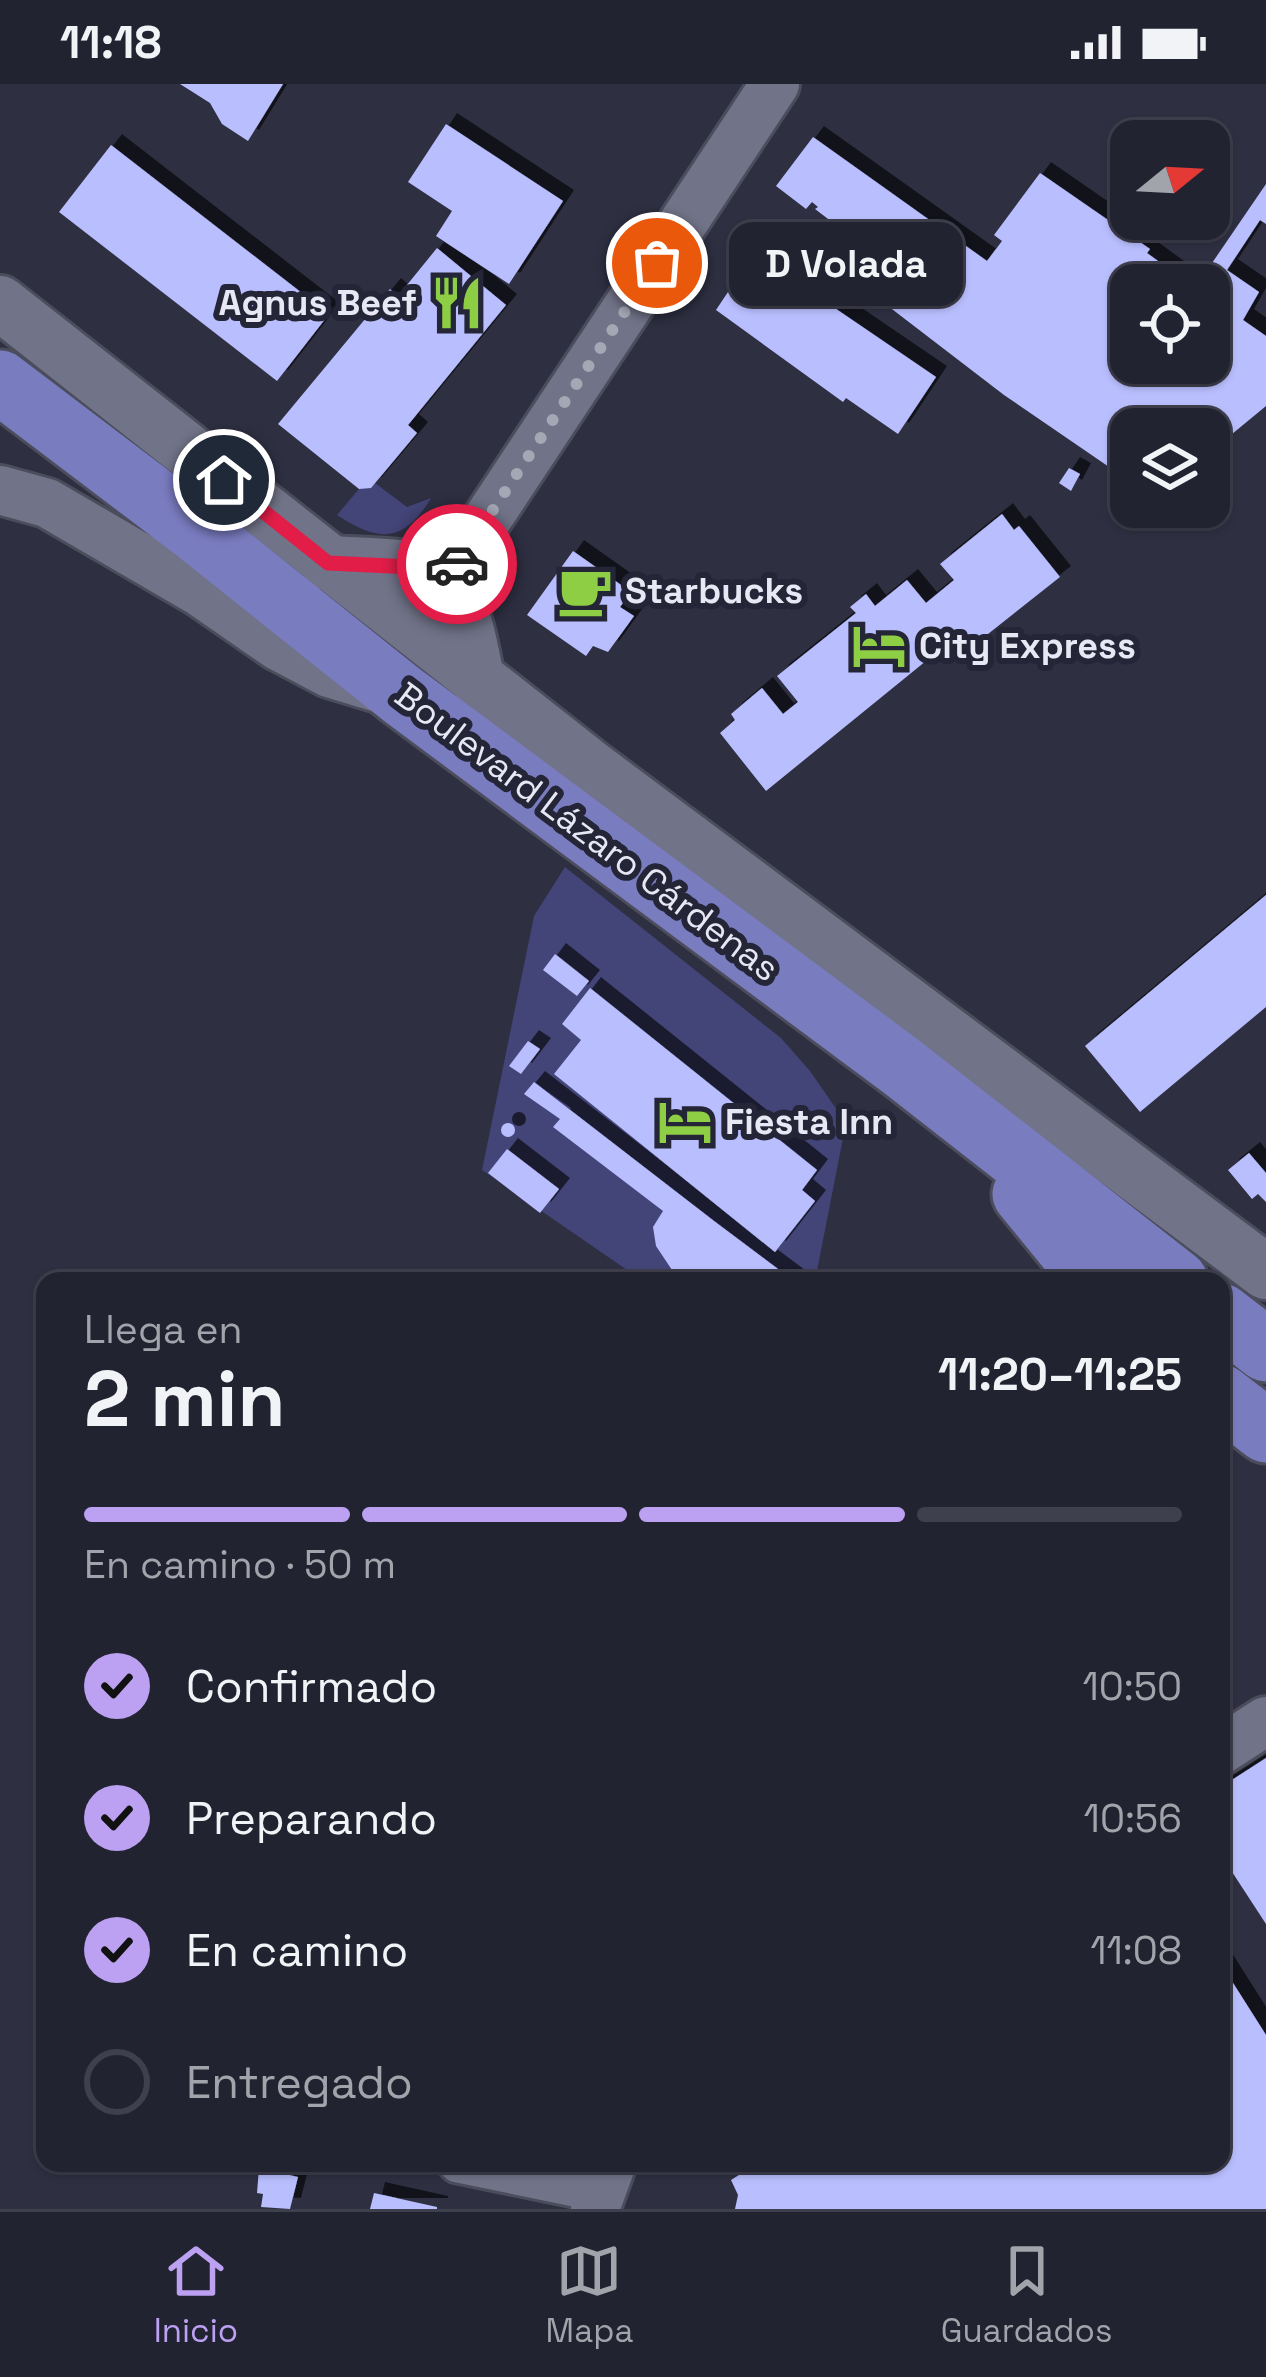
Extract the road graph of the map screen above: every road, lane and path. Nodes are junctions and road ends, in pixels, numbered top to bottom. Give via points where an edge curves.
1 (775, 84) edge
2 (0, 303) edge
3 (0, 382) edge
4 (0, 490) edge
5 (328, 563) junction
6 (445, 583) junction
7 (477, 679) junction
8 (402, 695) junction
9 (1138, 1272) edge
10 (1266, 1273) edge
11 (1230, 1293) edge
12 (1266, 1308) edge
13 (1230, 1322) edge
14 (1266, 1350) edge
15 (1230, 1403) edge
16 (1266, 1431) edge
17 (1266, 1720) edge
18 (1230, 1744) edge
19 (510, 2172) edge
20 (602, 2188) edge

1 - 6 street
2 - 5 main road, Boulevard Lázaro Cárdenas
3 - 8 highway, Boulevard Lázaro Cárdenas
4 - 8 street via 47,503 329,673
5 - 6 main road via 411,567
5 - 7 main road, Boulevard Lázaro Cárdenas
6 - 7 main road via 467,621
7 - 10 main road, Boulevard Lázaro Cárdenas
8 - 9 highway, Boulevard Lázaro Cárdenas via 902,1066
11 - 12 highway
13 - 14 highway
15 - 16 highway
17 - 18 street
19 - 20 street

